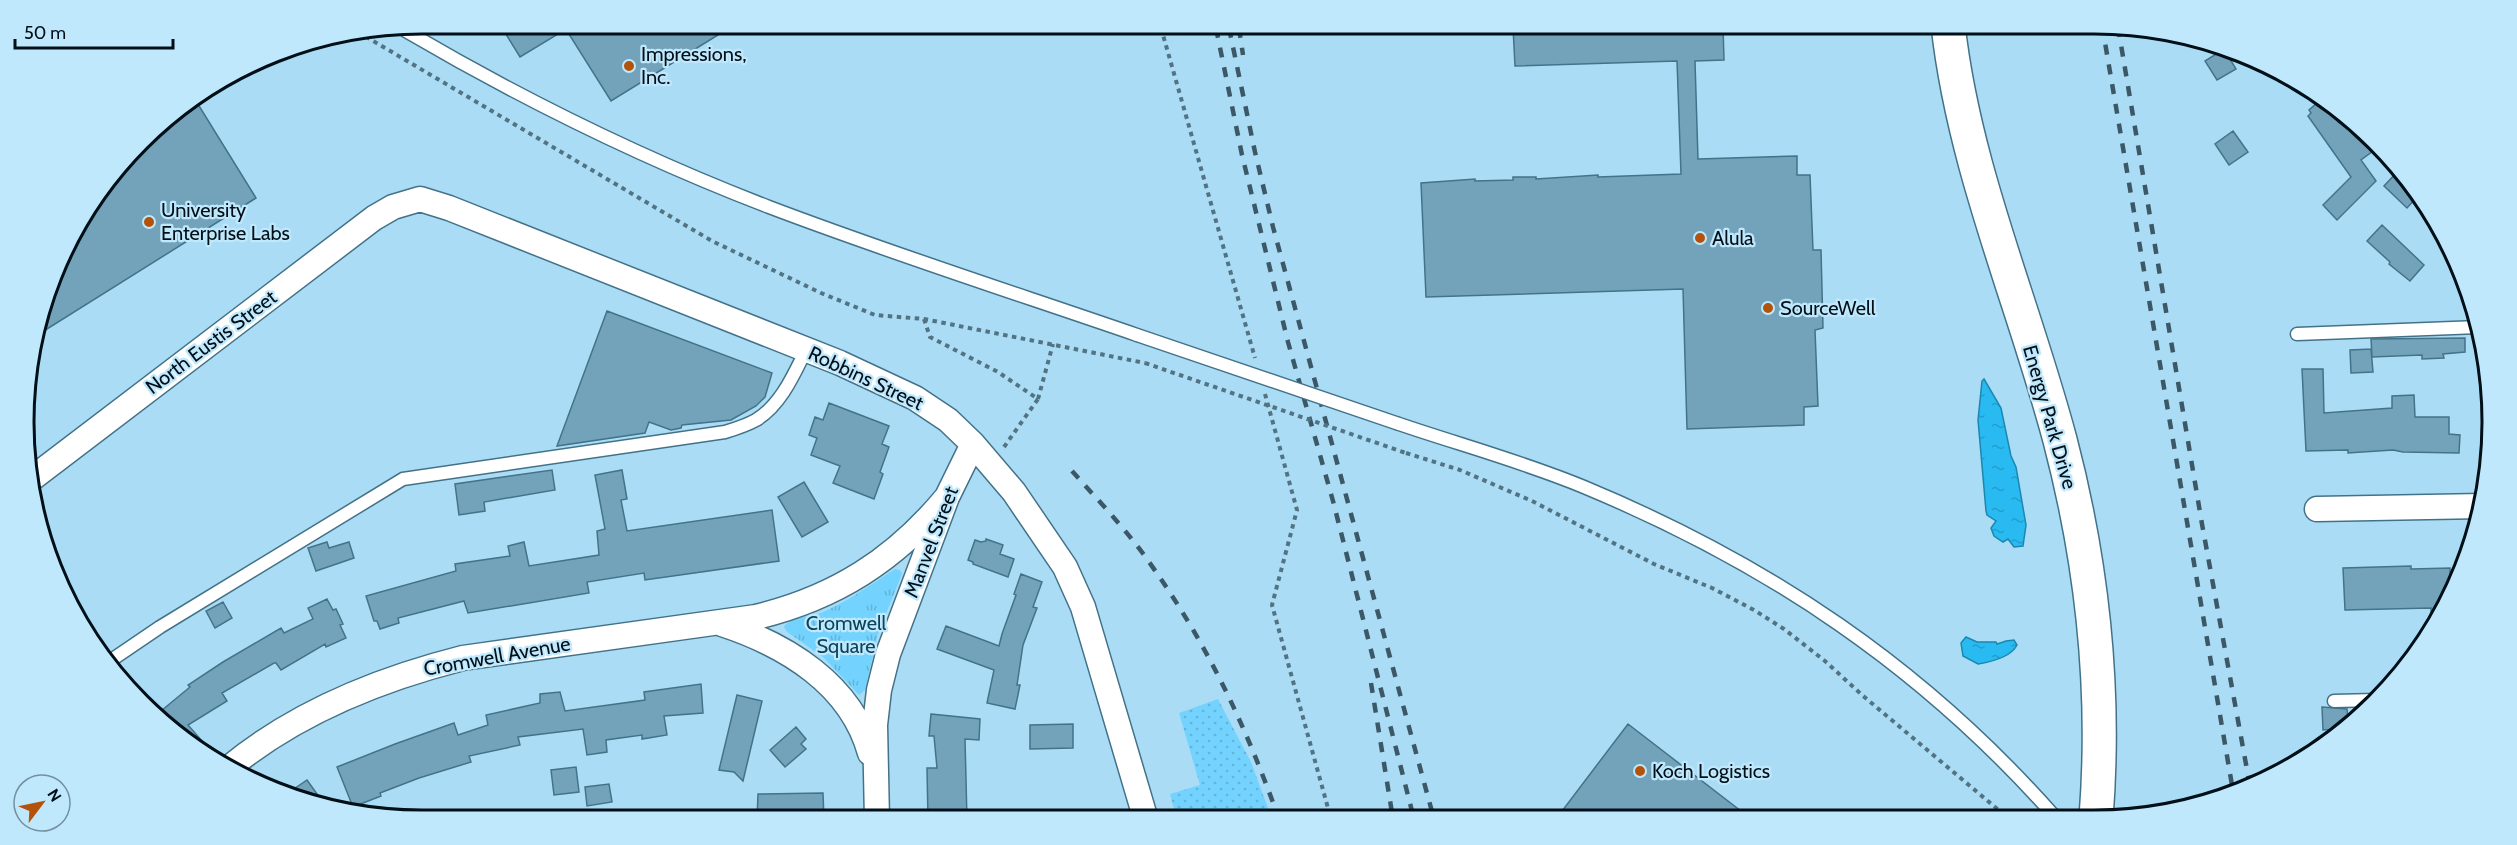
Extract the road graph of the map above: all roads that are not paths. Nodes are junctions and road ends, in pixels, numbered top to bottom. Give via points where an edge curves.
1 (412, 34) edge
2 (1950, 34) edge
3 (393, 207) joint
4 (2470, 327) edge
5 (2297, 334) dead end
6 (806, 350) junction
7 (973, 444) junction
8 (38, 474) edge
9 (946, 497) junction
10 (2473, 506) edge
11 (2317, 509) dead end
12 (714, 621) junction
13 (114, 658) edge
14 (2365, 700) edge
15 (2334, 701) dead end
16 (236, 763) edge
17 (874, 766) junction
18 (876, 810) edge
19 (1143, 810) edge
20 (2049, 810) edge
21 (2096, 810) edge

1 - 20 lane, bridge via 558,113 770,208 1582,486 1685,532 1826,614 1921,687 1998,755
2 - 21 street, Energy Park Drive via 1979,183 2059,439 2075,504 2097,664
3 - 6 street, Robbins Street via 420,199 449,208
3 - 8 street, North Eustis Street
4 - 5 lane
6 - 7 street, Robbins Street via 915,398 948,420
6 - 13 lane via 784,392 771,406 758,419 725,432 403,479
7 - 9 street, Manvel Street
7 - 19 street, Robbins Street via 1014,492 1065,567 1083,607
9 - 12 street, Cromwell Avenue via 906,542 839,587 794,608
9 - 17 street, Manvel Street via 888,654 879,690
10 - 11 street
12 - 16 street, Cromwell Avenue via 463,658 417,670 311,714
12 - 17 street, Cromwell Avenue via 751,633 810,667 851,712 866,739
14 - 15 lane
17 - 18 street, Manvel Street

